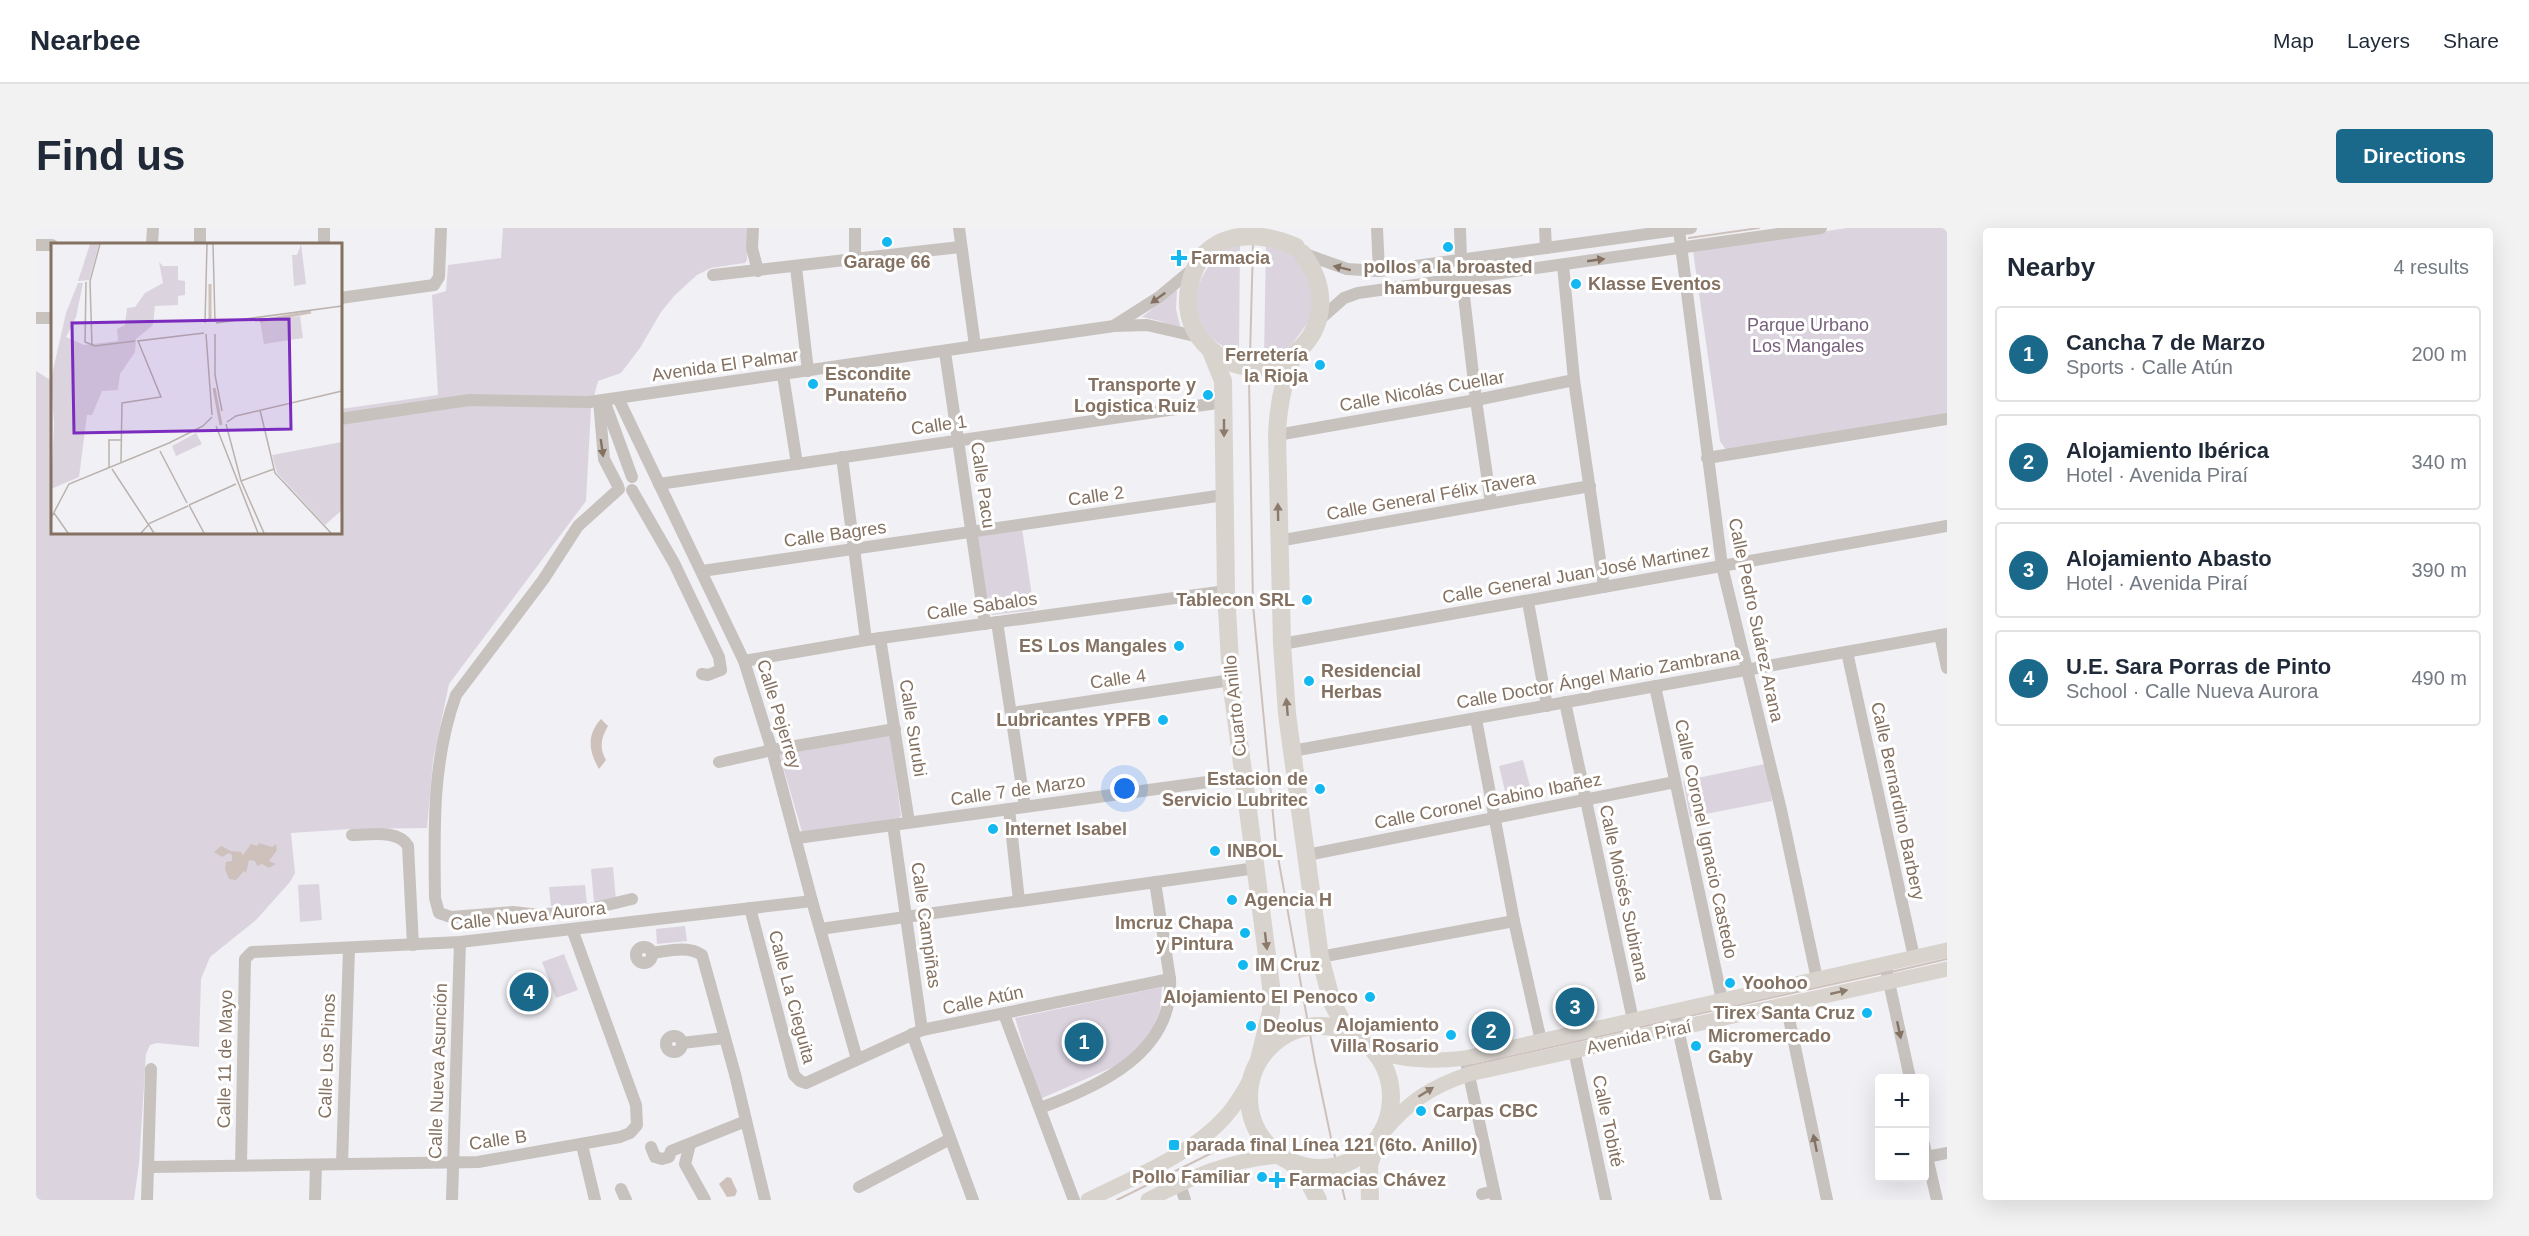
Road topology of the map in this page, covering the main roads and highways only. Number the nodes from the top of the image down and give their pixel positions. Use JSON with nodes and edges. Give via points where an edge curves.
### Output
{"nodes":[{"id":1,"x":1217,"y":228,"type":"edge"},
{"id":2,"x":1290,"y":228,"type":"edge"},
{"id":3,"x":1299,"y":250,"type":"junction"},
{"id":4,"x":1201,"y":260,"type":"junction"},
{"id":5,"x":1211,"y":351,"type":"junction"},
{"id":6,"x":1294,"y":354,"type":"junction"},
{"id":7,"x":1947,"y":950,"type":"edge"},
{"id":8,"x":1947,"y":969,"type":"edge"},
{"id":9,"x":1887,"y":972,"type":"junction"},
{"id":10,"x":1347,"y":1031,"type":"junction"},
{"id":11,"x":1375,"y":1051,"type":"junction"},
{"id":12,"x":1259,"y":1060,"type":"junction"},
{"id":13,"x":1467,"y":1066,"type":"junction"},
{"id":14,"x":1251,"y":1078,"type":"junction"},
{"id":15,"x":1379,"y":1137,"type":"junction"},
{"id":16,"x":1286,"y":1159,"type":"junction"},
{"id":17,"x":1088,"y":1200,"type":"edge"},
{"id":18,"x":1148,"y":1200,"type":"edge"},
{"id":19,"x":1318,"y":1200,"type":"edge"},
{"id":20,"x":1370,"y":1200,"type":"edge"}],
"edges":[{"from":1,"to":4,"type":"highway"},
{"from":2,"to":3,"type":"highway"},
{"from":3,"to":4,"type":"highway","via":[[1265,235],[1237,236],[1214,246]]},
{"from":3,"to":6,"type":"highway","via":[[1313,267],[1320,284],[1321,303],[1313,333]]},
{"from":4,"to":5,"type":"highway","via":[[1191,279],[1188,301],[1191,324]]},
{"from":5,"to":6,"type":"highway","via":[[1234,364],[1265,366]]},
{"from":5,"to":12,"type":"highway","name":"Cuarto Anillo","one_way":true,"via":[[1223,381],[1231,680],[1272,986],[1271,1011]]},
{"from":10,"to":6,"type":"highway","one_way":true,"via":[[1332,1002],[1320,957],[1292,752],[1282,644],[1277,409]]},
{"from":7,"to":9,"type":"main road","name":"Avenida Piraí","via":[[1914,957]]},
{"from":8,"to":9,"type":"main road","name":"Avenida Piraí"},
{"from":13,"to":9,"type":"main road","name":"Avenida Piraí","one_way":true,"via":[[1574,1050],[1786,1004]]},
{"from":9,"to":13,"type":"main road","name":"Avenida Piraí","via":[[1816,978],[1541,1041]]},
{"from":10,"to":11,"type":"highway"},
{"from":10,"to":12,"type":"highway","via":[[1327,1026],[1291,1032],[1268,1048]]},
{"from":11,"to":13,"type":"main road","name":"Avenida Piraí","via":[[1413,1061]]},
{"from":11,"to":15,"type":"highway","via":[[1387,1073],[1392,1098]]},
{"from":12,"to":14,"type":"highway"},
{"from":15,"to":13,"type":"main road","name":"Avenida Piraí","one_way":true,"via":[[1419,1096]]},
{"from":14,"to":16,"type":"highway","via":[[1253,1121],[1264,1141]]},
{"from":14,"to":17,"type":"main road","via":[[1226,1117],[1208,1134]]},
{"from":15,"to":16,"type":"highway","via":[[1353,1161],[1338,1166],[1306,1167]]},
{"from":15,"to":20,"type":"highway","via":[[1369,1166]]},
{"from":16,"to":18,"type":"main road","via":[[1237,1161]]},
{"from":16,"to":19,"type":"highway","via":[[1308,1180]]}]}
